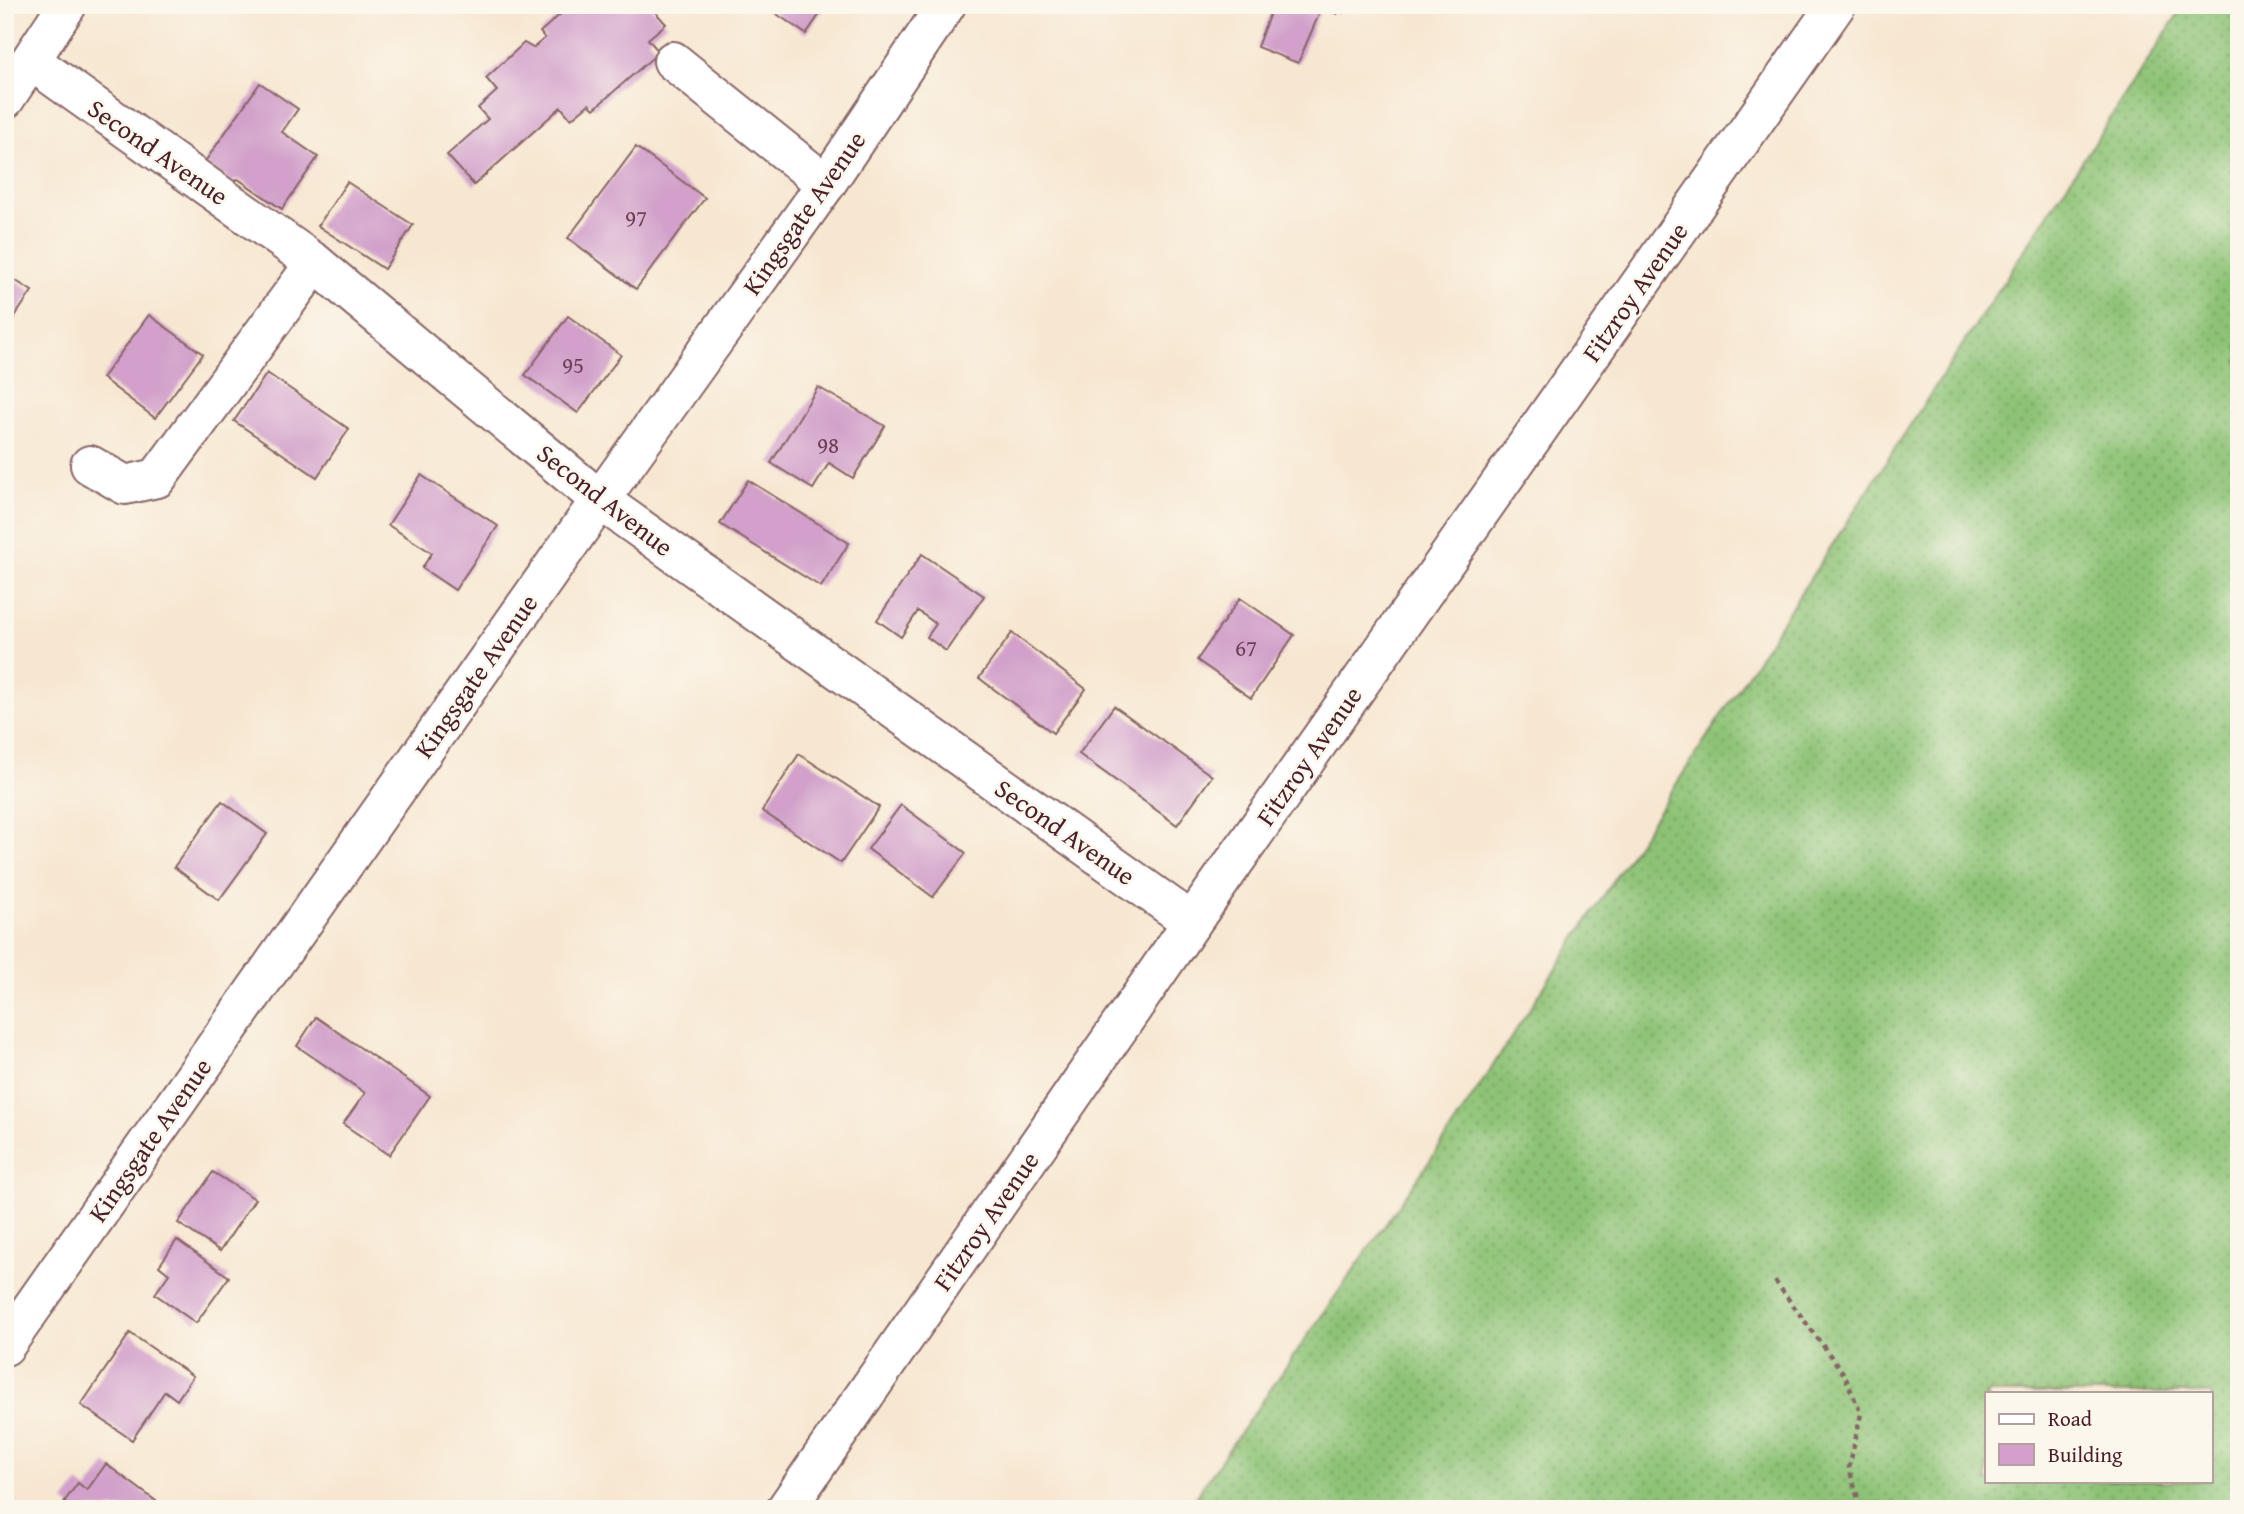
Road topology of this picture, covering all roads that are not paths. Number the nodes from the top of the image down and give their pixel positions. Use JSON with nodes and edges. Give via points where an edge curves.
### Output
{"nodes":[{"id":1,"x":67,"y":5,"type":"edge"},
{"id":2,"x":946,"y":5,"type":"edge"},
{"id":3,"x":1836,"y":5,"type":"edge"},
{"id":4,"x":31,"y":61,"type":"junction"},
{"id":5,"x":673,"y":61,"type":"dead end"},
{"id":6,"x":5,"y":99,"type":"edge"},
{"id":7,"x":826,"y":184,"type":"junction"},
{"id":8,"x":315,"y":263,"type":"junction"},
{"id":9,"x":90,"y":465,"type":"dead end"},
{"id":10,"x":600,"y":500,"type":"junction"},
{"id":11,"x":1192,"y":922,"type":"junction"},
{"id":12,"x":5,"y":1346,"type":"edge"},
{"id":13,"x":786,"y":1509,"type":"edge"}],
"edges":[{"from":1,"to":4,"type":"street"},
{"from":2,"to":7,"type":"street","name":"Kingsgate Avenue"},
{"from":3,"to":11,"type":"street","name":"Fitzroy Avenue"},
{"from":4,"to":6,"type":"street"},
{"from":4,"to":8,"type":"street","name":"Second Avenue"},
{"from":5,"to":7,"type":"street"},
{"from":7,"to":10,"type":"street","name":"Kingsgate Avenue"},
{"from":8,"to":9,"type":"street","via":[[156,478],[125,485]]},
{"from":8,"to":10,"type":"street","name":"Second Avenue"},
{"from":10,"to":11,"type":"street","name":"Second Avenue"},
{"from":10,"to":12,"type":"street","name":"Kingsgate Avenue"},
{"from":11,"to":13,"type":"street","name":"Fitzroy Avenue"}]}
